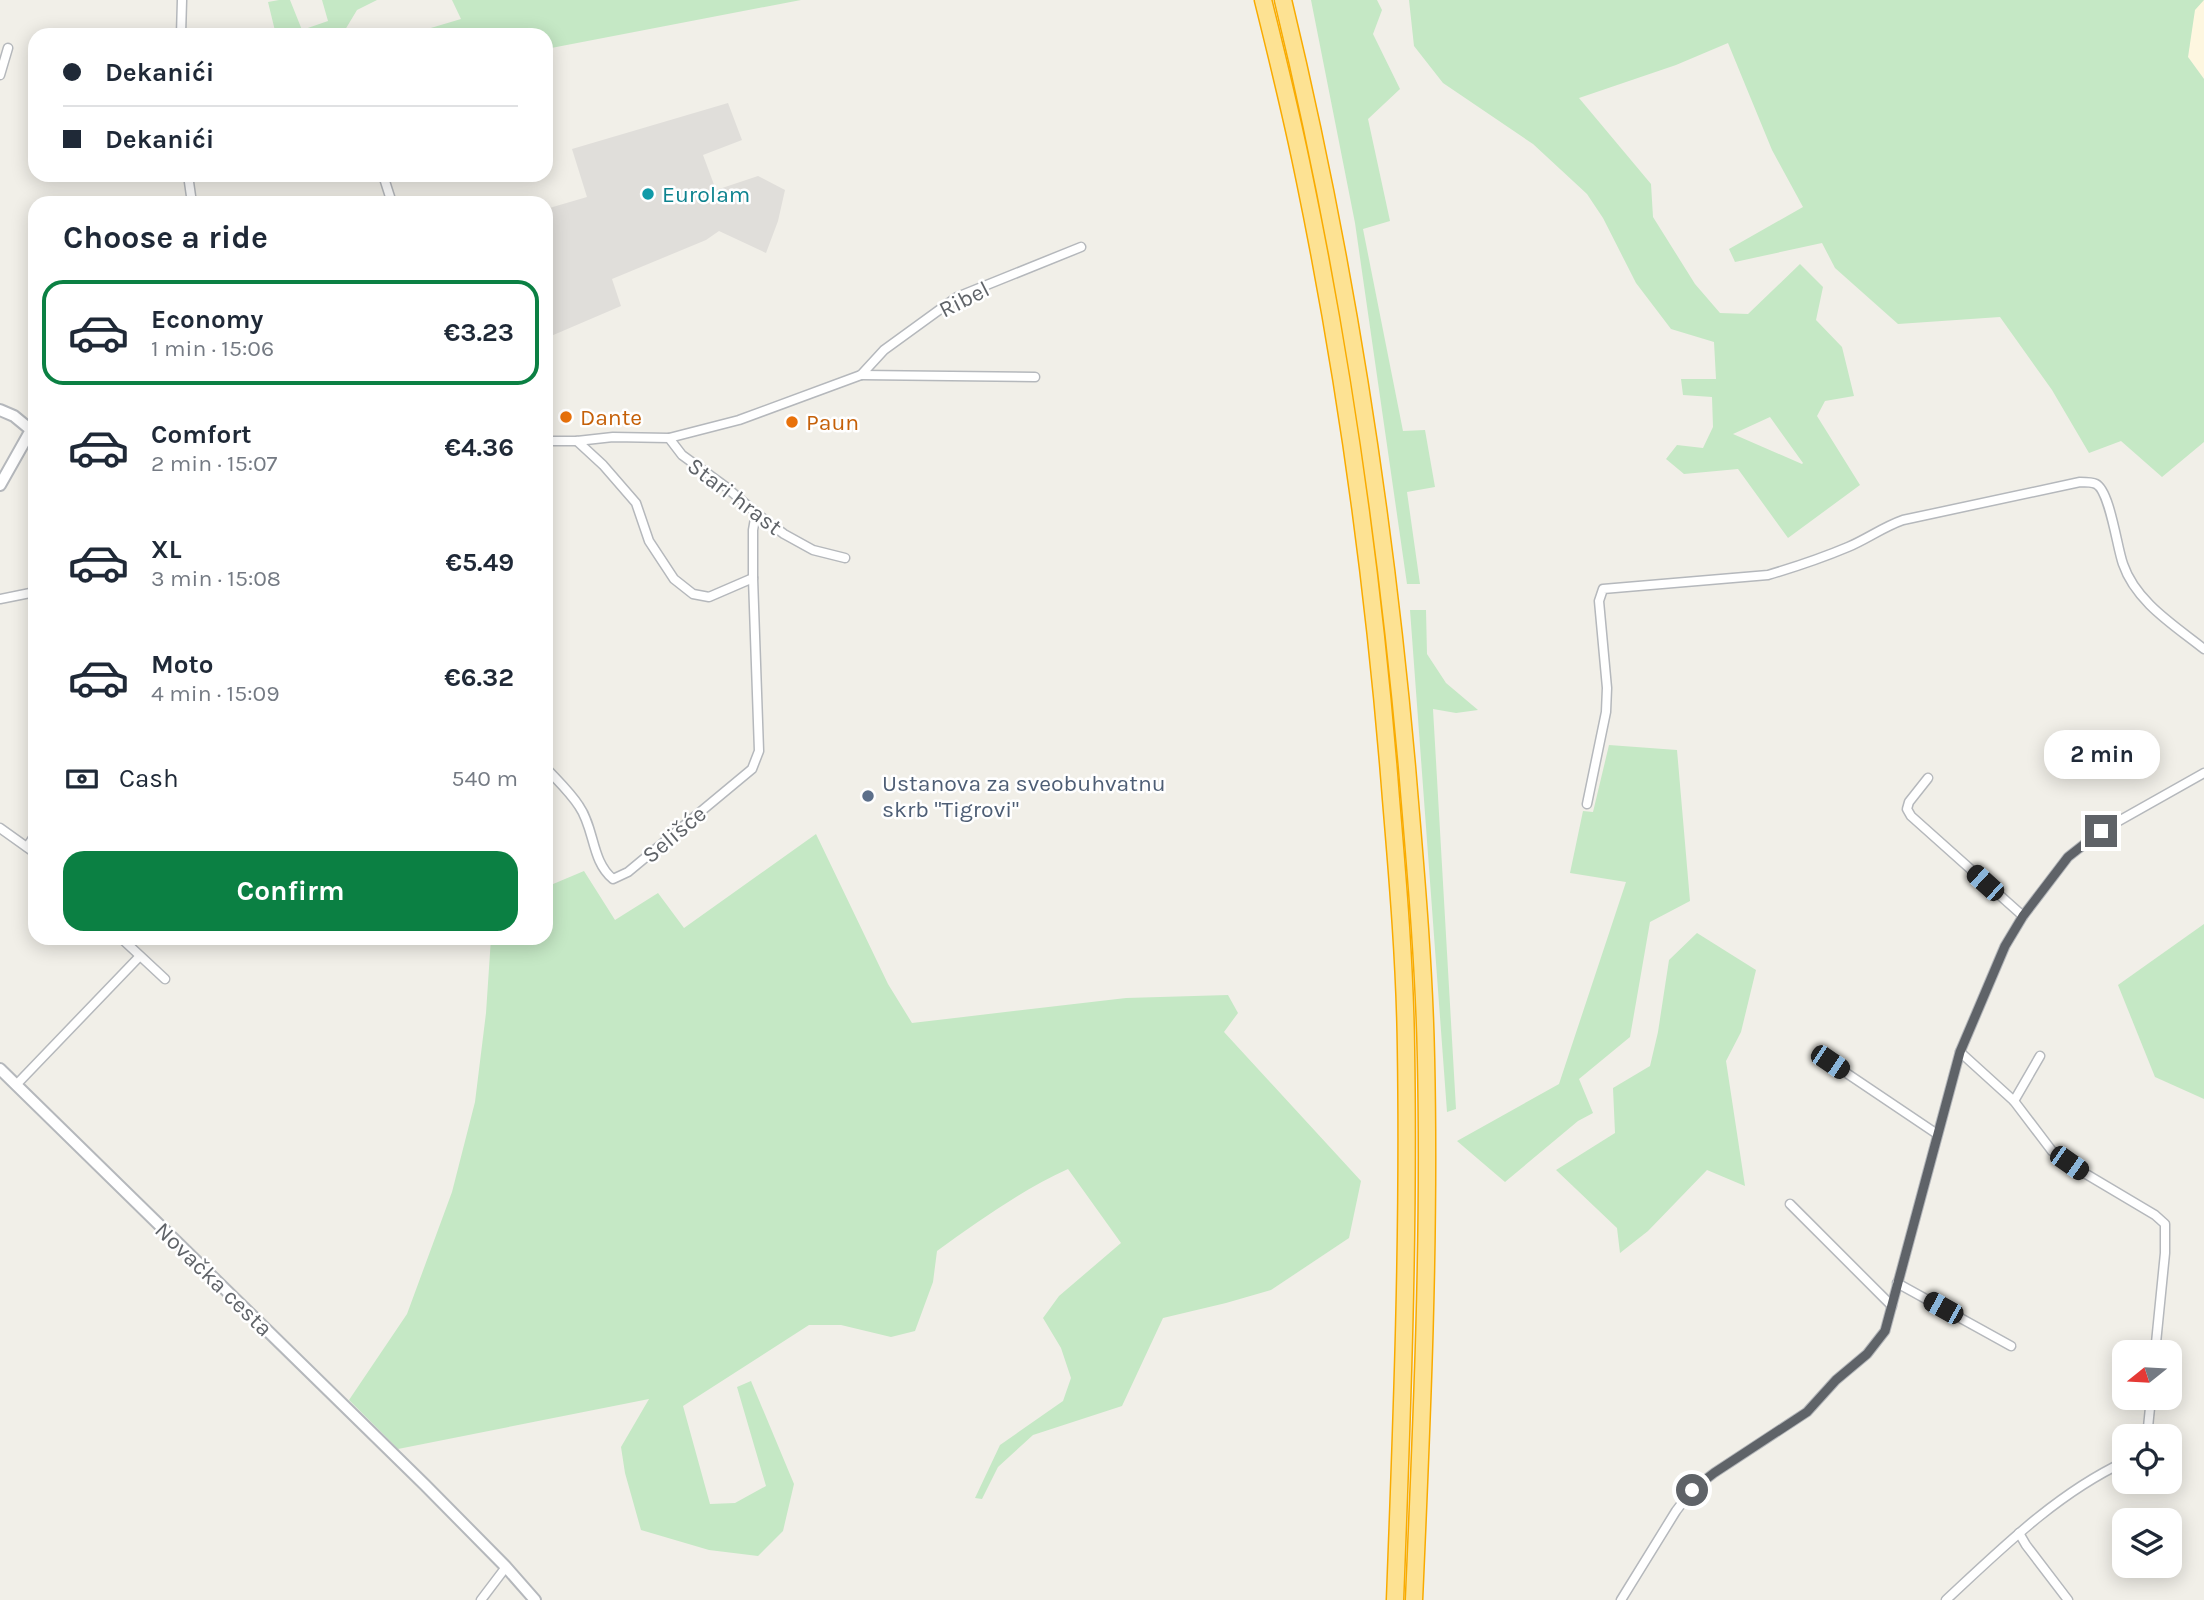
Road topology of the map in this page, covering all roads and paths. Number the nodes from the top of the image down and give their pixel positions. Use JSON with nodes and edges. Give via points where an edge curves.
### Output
{"nodes":[{"id":1,"x":182,"y":0,"type":"edge"},
{"id":2,"x":1263,"y":0,"type":"edge"},
{"id":3,"x":1283,"y":0,"type":"edge"},
{"id":4,"x":181,"y":28,"type":"edge"},
{"id":5,"x":8,"y":48,"type":"dead end"},
{"id":6,"x":0,"y":75,"type":"edge"},
{"id":7,"x":1082,"y":247,"type":"dead end"},
{"id":8,"x":861,"y":375,"type":"junction"},
{"id":9,"x":1035,"y":377,"type":"dead end"},
{"id":10,"x":0,"y":410,"type":"edge"},
{"id":11,"x":28,"y":426,"type":"edge"},
{"id":12,"x":28,"y":437,"type":"edge"},
{"id":13,"x":669,"y":438,"type":"junction"},
{"id":14,"x":553,"y":441,"type":"edge"},
{"id":15,"x":578,"y":441,"type":"junction"},
{"id":16,"x":0,"y":485,"type":"edge"},
{"id":17,"x":756,"y":513,"type":"junction"},
{"id":18,"x":845,"y":558,"type":"dead end"},
{"id":19,"x":753,"y":578,"type":"junction"},
{"id":20,"x":28,"y":593,"type":"edge"},
{"id":21,"x":0,"y":598,"type":"edge"},
{"id":22,"x":2204,"y":649,"type":"edge"},
{"id":23,"x":2204,"y":773,"type":"edge"},
{"id":24,"x":553,"y":776,"type":"edge"},
{"id":25,"x":1928,"y":778,"type":"dead end"},
{"id":26,"x":1587,"y":804,"type":"dead end"},
{"id":27,"x":0,"y":828,"type":"edge"},
{"id":28,"x":27,"y":847,"type":"edge"},
{"id":29,"x":2023,"y":916,"type":"junction"},
{"id":30,"x":128,"y":945,"type":"edge"},
{"id":31,"x":139,"y":957,"type":"junction"},
{"id":32,"x":164,"y":979,"type":"dead end"},
{"id":33,"x":1960,"y":1052,"type":"junction"},
{"id":34,"x":2040,"y":1056,"type":"dead end"},
{"id":35,"x":1830,"y":1062,"type":"dead end"},
{"id":36,"x":0,"y":1069,"type":"edge"},
{"id":37,"x":16,"y":1085,"type":"junction"},
{"id":38,"x":2014,"y":1101,"type":"junction"},
{"id":39,"x":1937,"y":1134,"type":"junction"},
{"id":40,"x":1790,"y":1204,"type":"dead end"},
{"id":41,"x":1898,"y":1283,"type":"junction"},
{"id":42,"x":1892,"y":1306,"type":"junction"},
{"id":43,"x":2156,"y":1340,"type":"edge"},
{"id":44,"x":2011,"y":1346,"type":"dead end"},
{"id":45,"x":2112,"y":1468,"type":"edge"},
{"id":46,"x":2019,"y":1533,"type":"junction"},
{"id":47,"x":506,"y":1567,"type":"junction"},
{"id":48,"x":481,"y":1600,"type":"edge"},
{"id":49,"x":536,"y":1600,"type":"edge"},
{"id":50,"x":1395,"y":1600,"type":"edge"},
{"id":51,"x":1414,"y":1600,"type":"edge"},
{"id":52,"x":1621,"y":1600,"type":"edge"},
{"id":53,"x":1946,"y":1600,"type":"edge"},
{"id":54,"x":2068,"y":1600,"type":"edge"}],
"edges":[{"from":1,"to":4,"type":"street"},
{"from":2,"to":50,"type":"highway","via":[[1305,180],[1342,383],[1386,731],[1406,1048],[1405,1352]]},
{"from":3,"to":51,"type":"highway","via":[[1355,347],[1377,491],[1418,898],[1426,1058],[1425,1323]]},
{"from":5,"to":6,"type":"street"},
{"from":7,"to":8,"type":"street","name":"Ribel","via":[[957,298],[884,349]]},
{"from":8,"to":9,"type":"street","name":"Ribel"},
{"from":8,"to":13,"type":"street","name":"Ribel","via":[[739,420]]},
{"from":10,"to":11,"type":"street"},
{"from":12,"to":16,"type":"street"},
{"from":13,"to":15,"type":"street","name":"Stari hrast"},
{"from":13,"to":17,"type":"street","name":"Stari hrast","via":[[682,455]]},
{"from":14,"to":15,"type":"street","name":"Stari hrast"},
{"from":15,"to":19,"type":"street","via":[[636,503],[649,541],[674,579],[693,594],[709,597]]},
{"from":17,"to":18,"type":"street","name":"Stari hrast","via":[[813,550]]},
{"from":17,"to":19,"type":"street"},
{"from":19,"to":24,"type":"street","name":"Selišće","via":[[759,751],[752,769],[628,872],[613,879],[597,858],[579,806]]},
{"from":20,"to":21,"type":"street"},
{"from":22,"to":26,"type":"street","via":[[2129,582],[2107,501],[2095,483],[2080,482],[1903,520],[1850,546],[1769,575],[1603,589],[1599,601],[1607,688]]},
{"from":23,"to":29,"type":"street","via":[[2101,831],[2068,857]]},
{"from":25,"to":29,"type":"street","via":[[1909,802],[1911,816]]},
{"from":27,"to":28,"type":"street"},
{"from":29,"to":33,"type":"street","via":[[2005,946]]},
{"from":30,"to":31,"type":"street"},
{"from":31,"to":32,"type":"street"},
{"from":31,"to":37,"type":"street"},
{"from":33,"to":38,"type":"street"},
{"from":33,"to":39,"type":"street"},
{"from":34,"to":38,"type":"street"},
{"from":35,"to":39,"type":"street"},
{"from":36,"to":37,"type":"street","name":"Novačka cesta"},
{"from":37,"to":47,"type":"street","name":"Novačka cesta"},
{"from":38,"to":43,"type":"street","via":[[2052,1151],[2165,1224]]},
{"from":39,"to":41,"type":"street"},
{"from":40,"to":42,"type":"street"},
{"from":41,"to":42,"type":"street"},
{"from":41,"to":44,"type":"street"},
{"from":42,"to":52,"type":"street","via":[[1885,1331],[1867,1354],[1807,1412],[1692,1490]]},
{"from":45,"to":46,"type":"street"},
{"from":46,"to":53,"type":"street"},
{"from":46,"to":54,"type":"street"},
{"from":47,"to":48,"type":"street"},
{"from":47,"to":49,"type":"street","name":"Novačka cesta"}]}
